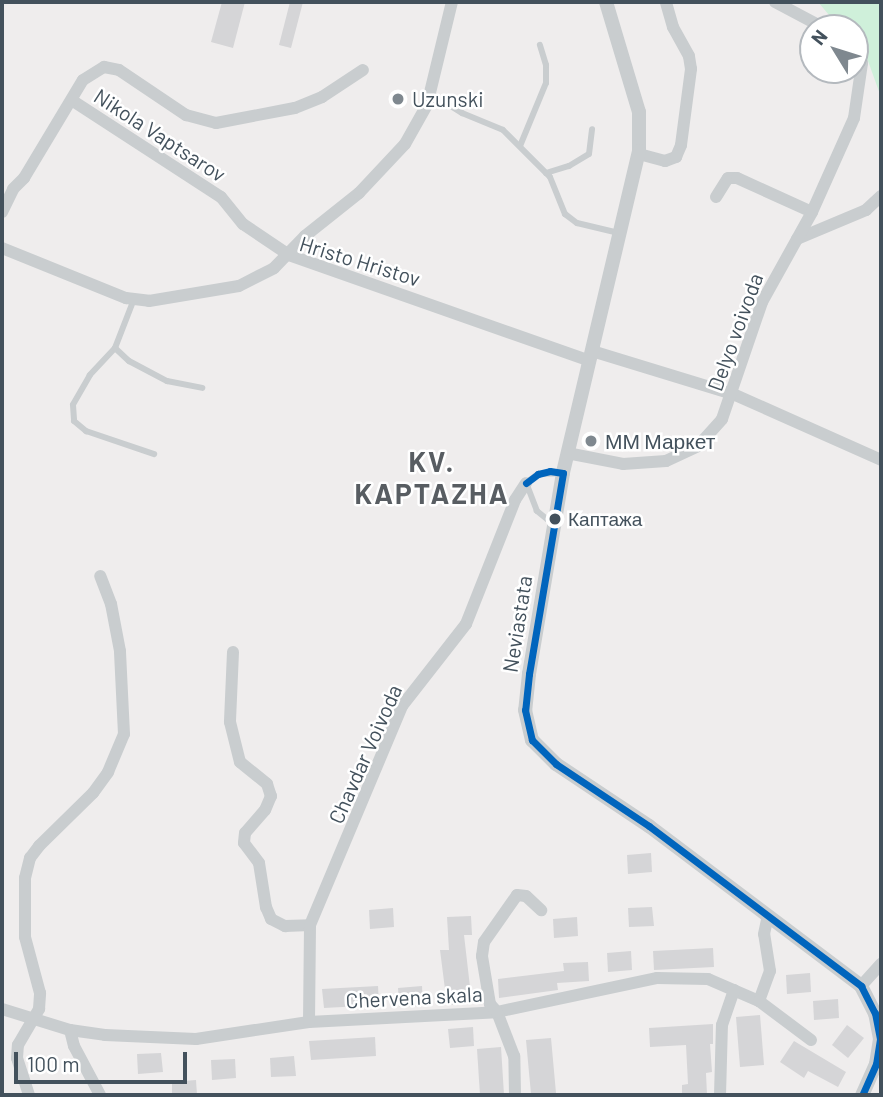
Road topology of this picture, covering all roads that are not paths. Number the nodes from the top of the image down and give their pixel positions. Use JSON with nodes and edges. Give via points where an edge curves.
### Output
{"nodes":[{"id":1,"x":452,"y":2,"type":"edge"},
{"id":2,"x":606,"y":2,"type":"edge"},
{"id":3,"x":666,"y":2,"type":"edge"},
{"id":4,"x":775,"y":2,"type":"edge"},
{"id":5,"x":799,"y":15,"type":"edge"},
{"id":6,"x":540,"y":45,"type":"dead end"},
{"id":7,"x":363,"y":70,"type":"dead end"},
{"id":8,"x":857,"y":84,"type":"edge"},
{"id":9,"x":430,"y":93,"type":"junction"},
{"id":10,"x":73,"y":101,"type":"junction"},
{"id":11,"x":592,"y":129,"type":"dead end"},
{"id":12,"x":520,"y":146,"type":"junction"},
{"id":13,"x":639,"y":154,"type":"junction"},
{"id":14,"x":546,"y":173,"type":"junction"},
{"id":15,"x":881,"y":196,"type":"edge"},
{"id":16,"x":716,"y":197,"type":"dead end"},
{"id":17,"x":2,"y":212,"type":"edge"},
{"id":18,"x":812,"y":212,"type":"junction"},
{"id":19,"x":620,"y":233,"type":"junction"},
{"id":20,"x":797,"y":239,"type":"junction"},
{"id":21,"x":2,"y":248,"type":"edge"},
{"id":22,"x":289,"y":256,"type":"junction"},
{"id":23,"x":134,"y":299,"type":"junction"},
{"id":24,"x":115,"y":348,"type":"junction"},
{"id":25,"x":591,"y":356,"type":"junction"},
{"id":26,"x":202,"y":388,"type":"dead end"},
{"id":27,"x":733,"y":394,"type":"junction"},
{"id":28,"x":567,"y":453,"type":"junction"},
{"id":29,"x":154,"y":454,"type":"dead end"},
{"id":30,"x":881,"y":460,"type":"edge"},
{"id":31,"x":564,"y":473,"type":"junction"},
{"id":32,"x":526,"y":483,"type":"junction"},
{"id":33,"x":555,"y":525,"type":"junction"},
{"id":34,"x":100,"y":576,"type":"dead end"},
{"id":35,"x":233,"y":652,"type":"dead end"},
{"id":36,"x":541,"y":910,"type":"dead end"},
{"id":37,"x":768,"y":915,"type":"junction"},
{"id":38,"x":310,"y":925,"type":"junction"},
{"id":39,"x":881,"y":964,"type":"edge"},
{"id":40,"x":860,"y":986,"type":"junction"},
{"id":41,"x":734,"y":990,"type":"junction"},
{"id":42,"x":759,"y":1001,"type":"junction"},
{"id":43,"x":2,"y":1009,"type":"edge"},
{"id":44,"x":497,"y":1012,"type":"junction"},
{"id":45,"x":36,"y":1019,"type":"junction"},
{"id":46,"x":309,"y":1022,"type":"junction"},
{"id":47,"x":70,"y":1030,"type":"junction"},
{"id":48,"x":811,"y":1040,"type":"dead end"},
{"id":49,"x":29,"y":1095,"type":"edge"},
{"id":50,"x":100,"y":1095,"type":"edge"},
{"id":51,"x":515,"y":1095,"type":"edge"},
{"id":52,"x":720,"y":1095,"type":"edge"},
{"id":53,"x":862,"y":1095,"type":"edge"}],
"edges":[{"from":1,"to":9,"type":"street"},
{"from":2,"to":13,"type":"street","name":"Neviastata","via":[[639,112]]},
{"from":3,"to":13,"type":"street","via":[[691,69],[681,145],[676,157],[665,161]]},
{"from":4,"to":5,"type":"street"},
{"from":6,"to":12,"type":"lane","via":[[546,83]]},
{"from":7,"to":10,"type":"street","via":[[322,97],[239,121],[196,120],[111,66],[83,80]]},
{"from":8,"to":18,"type":"street","name":"Delyo voivoda","via":[[854,118]]},
{"from":9,"to":12,"type":"lane","via":[[503,130]]},
{"from":9,"to":22,"type":"street","via":[[405,144]]},
{"from":10,"to":17,"type":"street"},
{"from":10,"to":22,"type":"street","name":"Nikola Vaptsarov","via":[[221,197],[243,224]]},
{"from":11,"to":14,"type":"lane","via":[[589,154]]},
{"from":12,"to":14,"type":"lane"},
{"from":13,"to":19,"type":"street","name":"Neviastata"},
{"from":14,"to":19,"type":"lane","via":[[565,214],[577,223]]},
{"from":15,"to":20,"type":"street","via":[[866,209]]},
{"from":16,"to":18,"type":"street","via":[[727,178],[737,178]]},
{"from":18,"to":20,"type":"street","name":"Delyo voivoda"},
{"from":19,"to":25,"type":"street","name":"Neviastata"},
{"from":20,"to":27,"type":"street","name":"Delyo voivoda","via":[[762,302]]},
{"from":21,"to":23,"type":"street","name":"Hristo Hristov"},
{"from":22,"to":23,"type":"street","name":"Hristo Hristov","via":[[239,286],[149,302]]},
{"from":22,"to":25,"type":"street","name":"Hristo Hristov"},
{"from":23,"to":24,"type":"lane"},
{"from":24,"to":26,"type":"lane","via":[[166,381]]},
{"from":24,"to":29,"type":"lane","via":[[90,375],[73,405],[74,421],[86,431]]},
{"from":25,"to":27,"type":"street","name":"Hristo Hristov"},
{"from":25,"to":28,"type":"street","name":"Neviastata"},
{"from":27,"to":28,"type":"street","name":"Delyo voivoda","via":[[711,434],[666,461],[623,464]]},
{"from":27,"to":30,"type":"street","name":"Hristo Hristov"},
{"from":28,"to":31,"type":"street","name":"Neviastata"},
{"from":31,"to":32,"type":"lane","via":[[538,474]]},
{"from":31,"to":33,"type":"street","name":"Neviastata"},
{"from":32,"to":33,"type":"lane","via":[[537,510]]},
{"from":32,"to":38,"type":"street","name":"Chavdar Voivoda","via":[[466,624],[402,706]]},
{"from":33,"to":37,"type":"street","name":"Neviastata","via":[[526,698],[532,740],[555,764]]},
{"from":34,"to":45,"type":"street","via":[[120,651],[124,734],[108,772],[93,793],[30,858],[23,911],[24,937],[40,993]]},
{"from":35,"to":38,"type":"street","via":[[230,722],[240,762],[267,784],[271,796],[245,833],[244,844],[259,863],[271,919],[285,926]]},
{"from":36,"to":44,"type":"street","via":[[526,896],[517,895],[484,942],[481,963],[490,1004]]},
{"from":37,"to":40,"type":"street","name":"Neviastata"},
{"from":37,"to":42,"type":"street","via":[[764,934],[770,971]]},
{"from":38,"to":46,"type":"street","name":"Chavdar Voivoda"},
{"from":39,"to":40,"type":"street"},
{"from":40,"to":53,"type":"street","name":"Neviastata","via":[[875,1013],[880,1040],[876,1064]]},
{"from":41,"to":42,"type":"street","name":"Chervena skala"},
{"from":41,"to":44,"type":"street","name":"Chervena skala","via":[[708,979],[657,978]]},
{"from":41,"to":52,"type":"street","via":[[722,1025]]},
{"from":42,"to":48,"type":"street","name":"Chervena skala"},
{"from":43,"to":45,"type":"street","name":"Chervena skala"},
{"from":44,"to":46,"type":"street","name":"Chervena skala"},
{"from":44,"to":51,"type":"street","via":[[514,1056]]},
{"from":45,"to":47,"type":"street","name":"Chervena skala"},
{"from":45,"to":49,"type":"street","via":[[19,1045],[17,1058]]},
{"from":46,"to":47,"type":"street","name":"Chervena skala","via":[[196,1039]]},
{"from":47,"to":50,"type":"street"}]}
